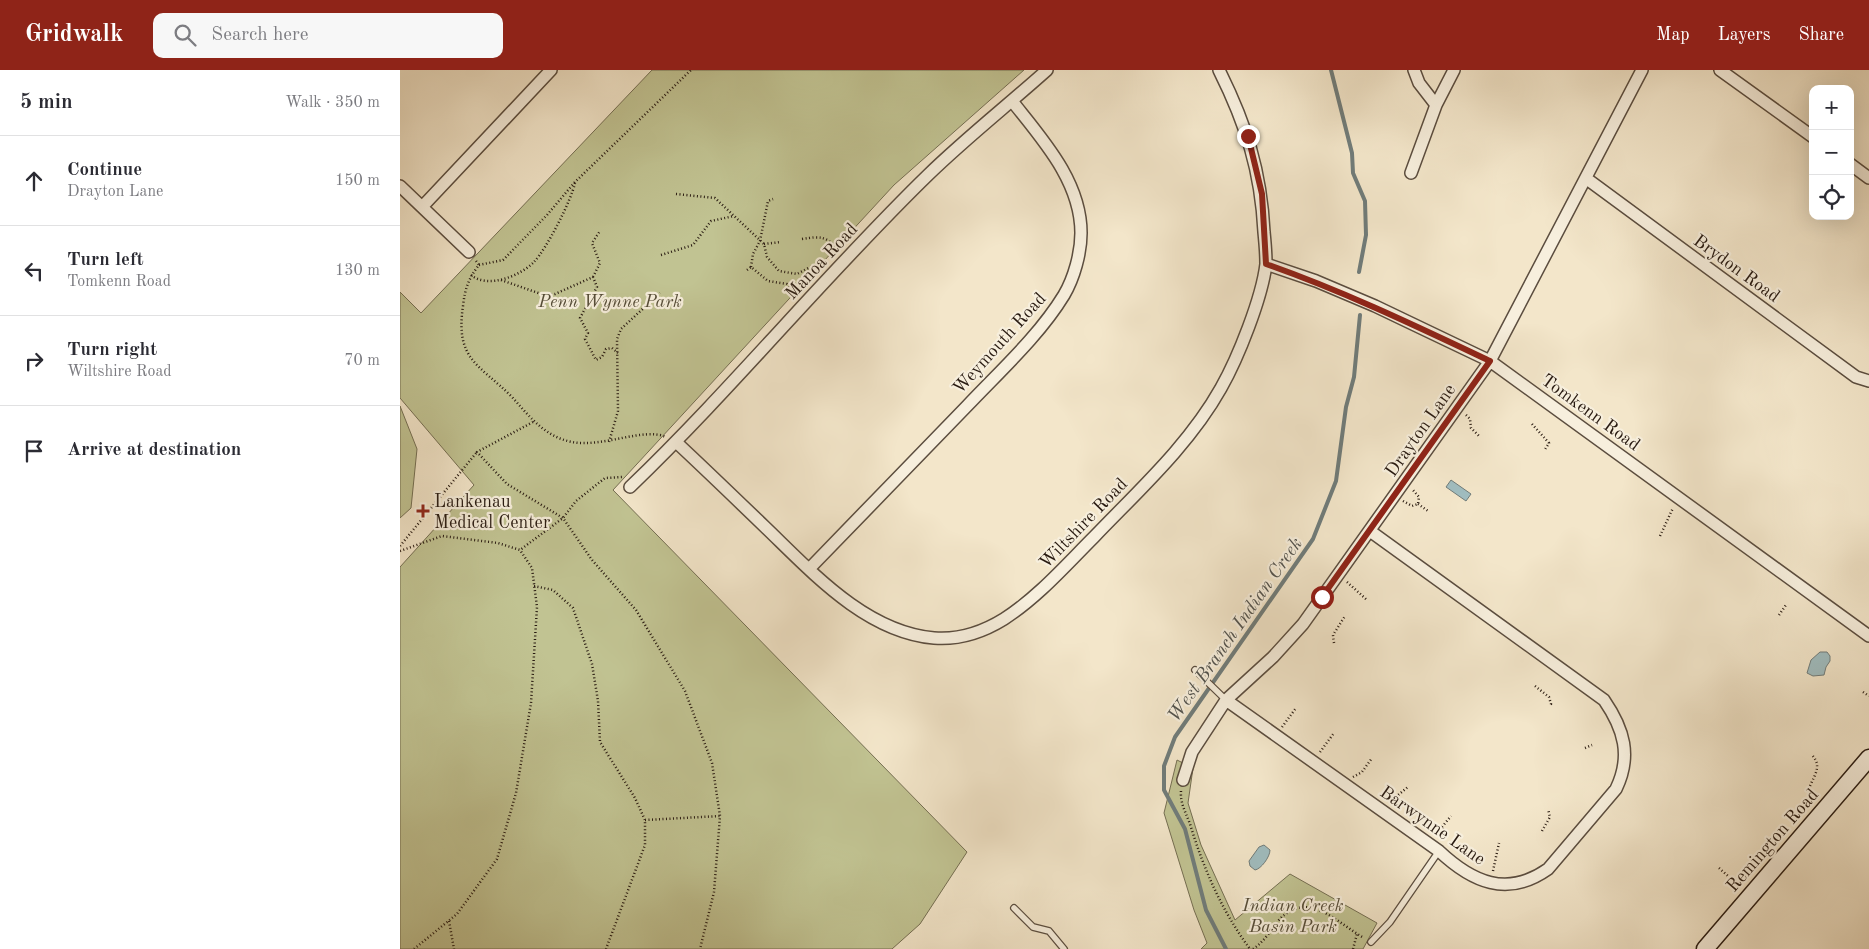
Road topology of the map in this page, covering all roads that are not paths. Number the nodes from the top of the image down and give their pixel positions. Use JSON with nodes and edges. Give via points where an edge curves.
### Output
{"nodes":[{"id":1,"x":551,"y":70,"type":"edge"},
{"id":2,"x":1047,"y":70,"type":"edge"},
{"id":3,"x":1219,"y":70,"type":"edge"},
{"id":4,"x":1414,"y":70,"type":"edge"},
{"id":5,"x":1454,"y":70,"type":"edge"},
{"id":6,"x":1642,"y":70,"type":"edge"},
{"id":7,"x":1720,"y":70,"type":"edge"},
{"id":8,"x":1012,"y":101,"type":"junction"},
{"id":9,"x":1436,"y":105,"type":"junction"},
{"id":10,"x":1809,"y":134,"type":"edge"},
{"id":11,"x":1854,"y":167,"type":"edge"},
{"id":12,"x":1411,"y":174,"type":"dead end"},
{"id":13,"x":1869,"y":178,"type":"edge"},
{"id":14,"x":1587,"y":179,"type":"junction"},
{"id":15,"x":400,"y":186,"type":"edge"},
{"id":16,"x":422,"y":207,"type":"junction"},
{"id":17,"x":469,"y":252,"type":"road end"},
{"id":18,"x":1266,"y":264,"type":"junction"},
{"id":19,"x":1490,"y":361,"type":"junction"},
{"id":20,"x":1869,"y":381,"type":"edge"},
{"id":21,"x":676,"y":442,"type":"junction"},
{"id":22,"x":630,"y":486,"type":"dead end"},
{"id":23,"x":1370,"y":531,"type":"junction"},
{"id":24,"x":809,"y":569,"type":"junction"},
{"id":25,"x":1869,"y":636,"type":"edge"},
{"id":26,"x":1195,"y":670,"type":"dead end"},
{"id":27,"x":1226,"y":700,"type":"junction"},
{"id":28,"x":1869,"y":758,"type":"edge"},
{"id":29,"x":1183,"y":780,"type":"road end"},
{"id":30,"x":1439,"y":851,"type":"junction"},
{"id":31,"x":1014,"y":908,"type":"dead end"},
{"id":32,"x":1371,"y":942,"type":"road end"},
{"id":33,"x":1064,"y":949,"type":"edge"},
{"id":34,"x":1705,"y":949,"type":"edge"}],
"edges":[{"from":1,"to":16,"type":"street"},
{"from":2,"to":8,"type":"street","name":"Manoa Road"},
{"from":3,"to":18,"type":"street","name":"Wiltshire Road","via":[[1248,136],[1262,194]]},
{"from":4,"to":9,"type":"street","via":[[1419,83]]},
{"from":5,"to":9,"type":"street"},
{"from":6,"to":14,"type":"street","name":"Drayton Lane"},
{"from":7,"to":10,"type":"street"},
{"from":8,"to":21,"type":"street","name":"Manoa Road","via":[[929,174]]},
{"from":8,"to":24,"type":"street","name":"Weymouth Road","via":[[1053,153],[1069,182],[1077,207],[1081,232],[1069,284],[1050,314],[1002,369]]},
{"from":9,"to":12,"type":"street"},
{"from":11,"to":13,"type":"street"},
{"from":14,"to":19,"type":"street","name":"Drayton Lane"},
{"from":14,"to":20,"type":"street","name":"Brydon Road","via":[[1856,377]]},
{"from":15,"to":16,"type":"street"},
{"from":16,"to":17,"type":"street"},
{"from":18,"to":19,"type":"street","name":"Tomkenn Road","via":[[1375,306]]},
{"from":18,"to":24,"type":"street","name":"Wiltshire Road","via":[[1238,353],[1222,387],[1204,414],[1153,476],[1038,594],[1005,618],[969,636],[934,638],[910,634],[888,626],[851,604]]},
{"from":19,"to":23,"type":"street","name":"Drayton Lane"},
{"from":19,"to":25,"type":"street","name":"Tomkenn Road"},
{"from":21,"to":22,"type":"street","name":"Manoa Road"},
{"from":21,"to":24,"type":"street","name":"Wiltshire Road"},
{"from":23,"to":27,"type":"street","name":"Drayton Lane","via":[[1303,624]]},
{"from":23,"to":30,"type":"street","name":"Barwynne Lane","via":[[1593,691],[1612,712],[1626,749],[1626,761],[1616,789],[1538,876],[1517,883],[1490,883],[1465,873]]},
{"from":26,"to":27,"type":"lane"},
{"from":27,"to":29,"type":"street","name":"Drayton Lane","via":[[1192,752]]},
{"from":27,"to":30,"type":"street","name":"Barwynne Lane"},
{"from":28,"to":34,"type":"main road","name":"Remington Road"},
{"from":30,"to":32,"type":"lane","via":[[1390,922]]},
{"from":31,"to":33,"type":"lane","via":[[1032,927],[1049,931]]}]}
